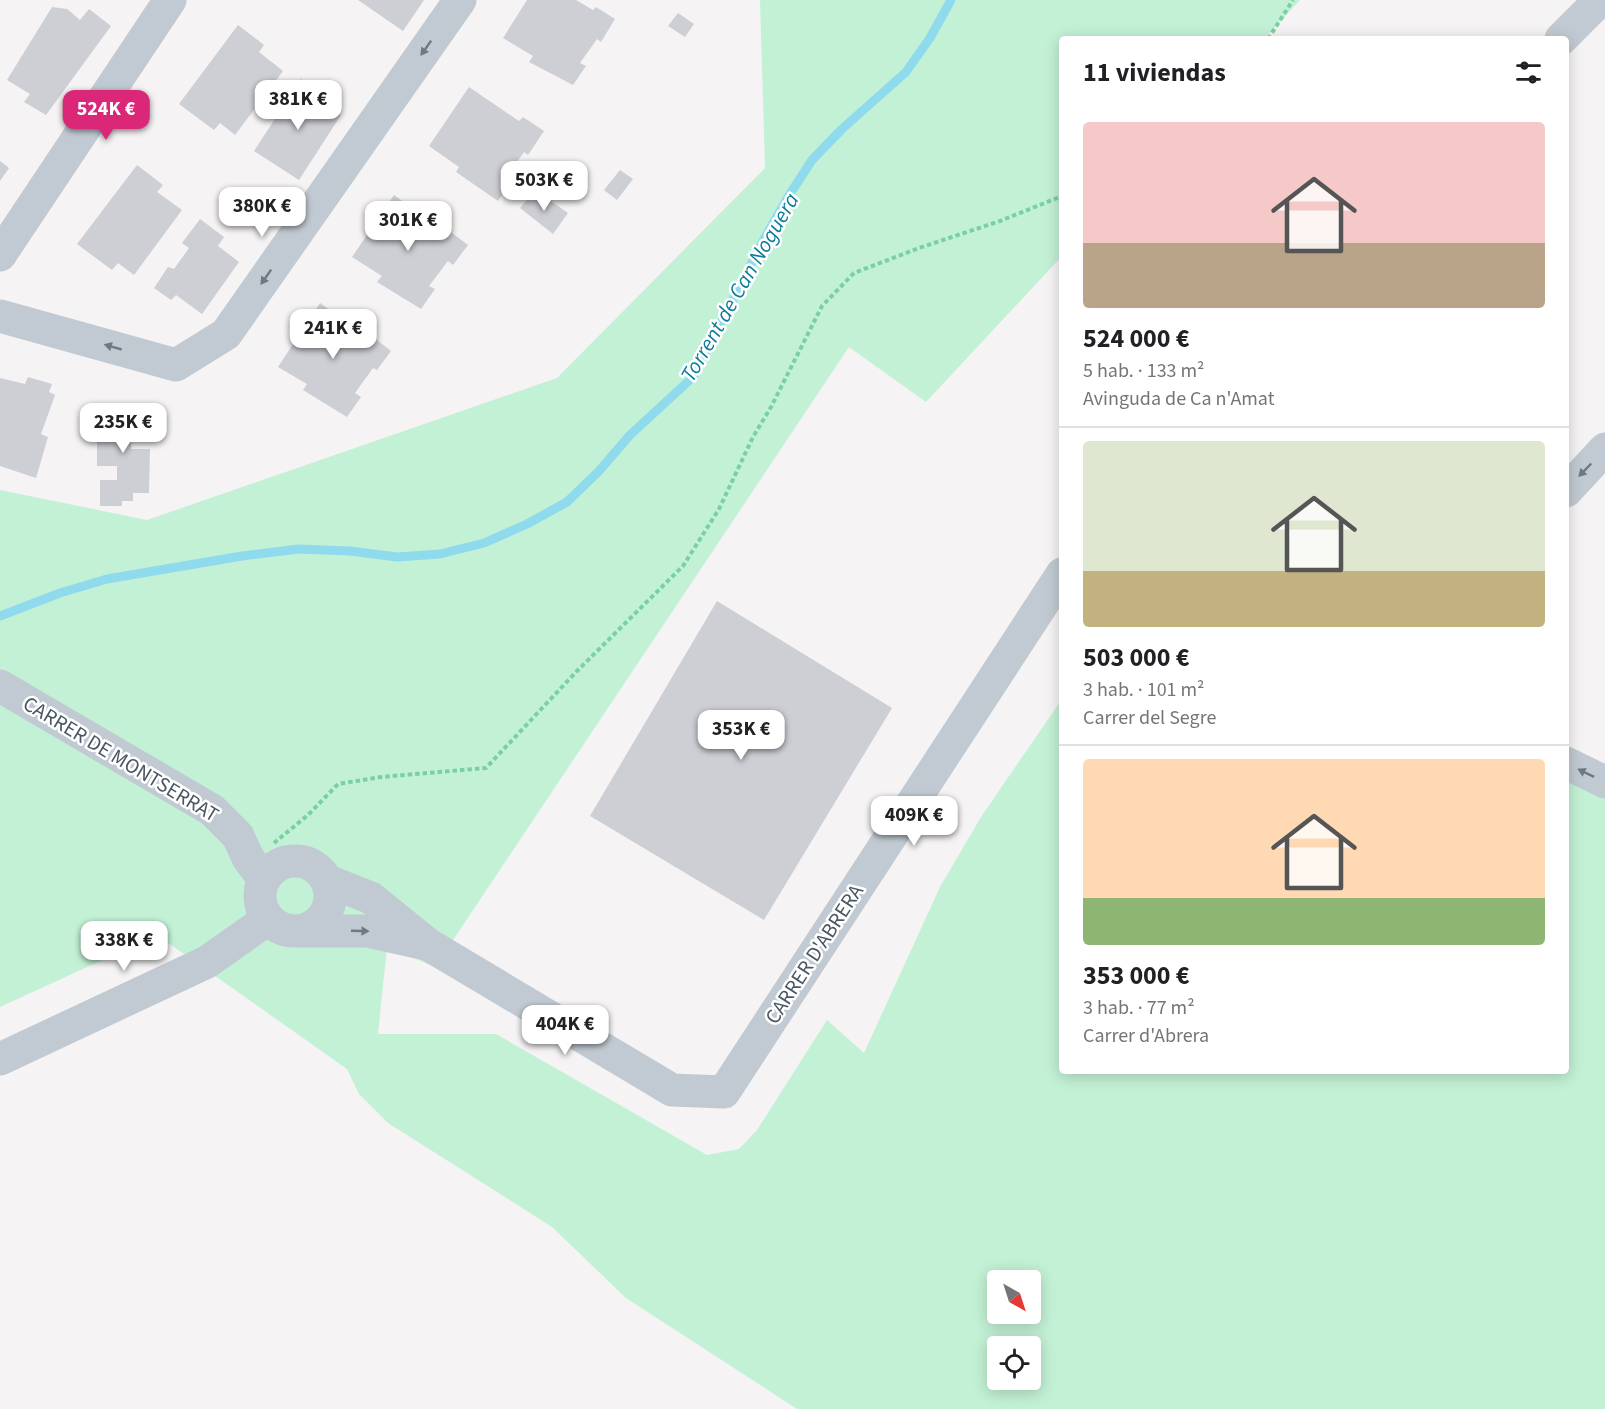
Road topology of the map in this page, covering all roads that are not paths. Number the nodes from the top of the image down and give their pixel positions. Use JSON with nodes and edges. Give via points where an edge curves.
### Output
{"nodes":[{"id":1,"x":170,"y":0,"type":"edge"},
{"id":2,"x":460,"y":0,"type":"edge"},
{"id":3,"x":1600,"y":0,"type":"edge"},
{"id":4,"x":1564,"y":36,"type":"edge"},
{"id":5,"x":0,"y":255,"type":"edge"},
{"id":6,"x":0,"y":316,"type":"edge"},
{"id":7,"x":1605,"y":449,"type":"edge"},
{"id":8,"x":1569,"y":488,"type":"edge"},
{"id":9,"x":1059,"y":579,"type":"edge"},
{"id":10,"x":0,"y":686,"type":"edge"},
{"id":11,"x":1569,"y":765,"type":"edge"},
{"id":12,"x":1605,"y":782,"type":"edge"},
{"id":13,"x":262,"y":856,"type":"junction"},
{"id":14,"x":328,"y":881,"type":"junction"},
{"id":15,"x":268,"y":918,"type":"junction"},
{"id":16,"x":301,"y":931,"type":"junction"},
{"id":17,"x":429,"y":945,"type":"junction"},
{"id":18,"x":0,"y":1059,"type":"edge"}],
"edges":[{"from":1,"to":5,"type":"street"},
{"from":2,"to":6,"type":"street","one_way":true,"via":[[226,334],[176,365]]},
{"from":3,"to":4,"type":"street"},
{"from":7,"to":8,"type":"street","one_way":true},
{"from":9,"to":17,"type":"street","name":"CARRER D'ABRERA","via":[[724,1092],[672,1090]]},
{"from":10,"to":13,"type":"street","name":"CARRER DE MONTSERRAT","via":[[212,810]]},
{"from":12,"to":11,"type":"street","one_way":true},
{"from":13,"to":14,"type":"street","via":[[303,861],[313,865]]},
{"from":13,"to":15,"type":"street","via":[[260,898]]},
{"from":14,"to":16,"type":"street","via":[[330,902],[326,912],[320,921]]},
{"from":14,"to":17,"type":"street","via":[[371,898]]},
{"from":15,"to":16,"type":"street","via":[[283,929]]},
{"from":15,"to":18,"type":"street","via":[[207,962]]},
{"from":16,"to":17,"type":"street","one_way":true,"via":[[367,931]]}]}
